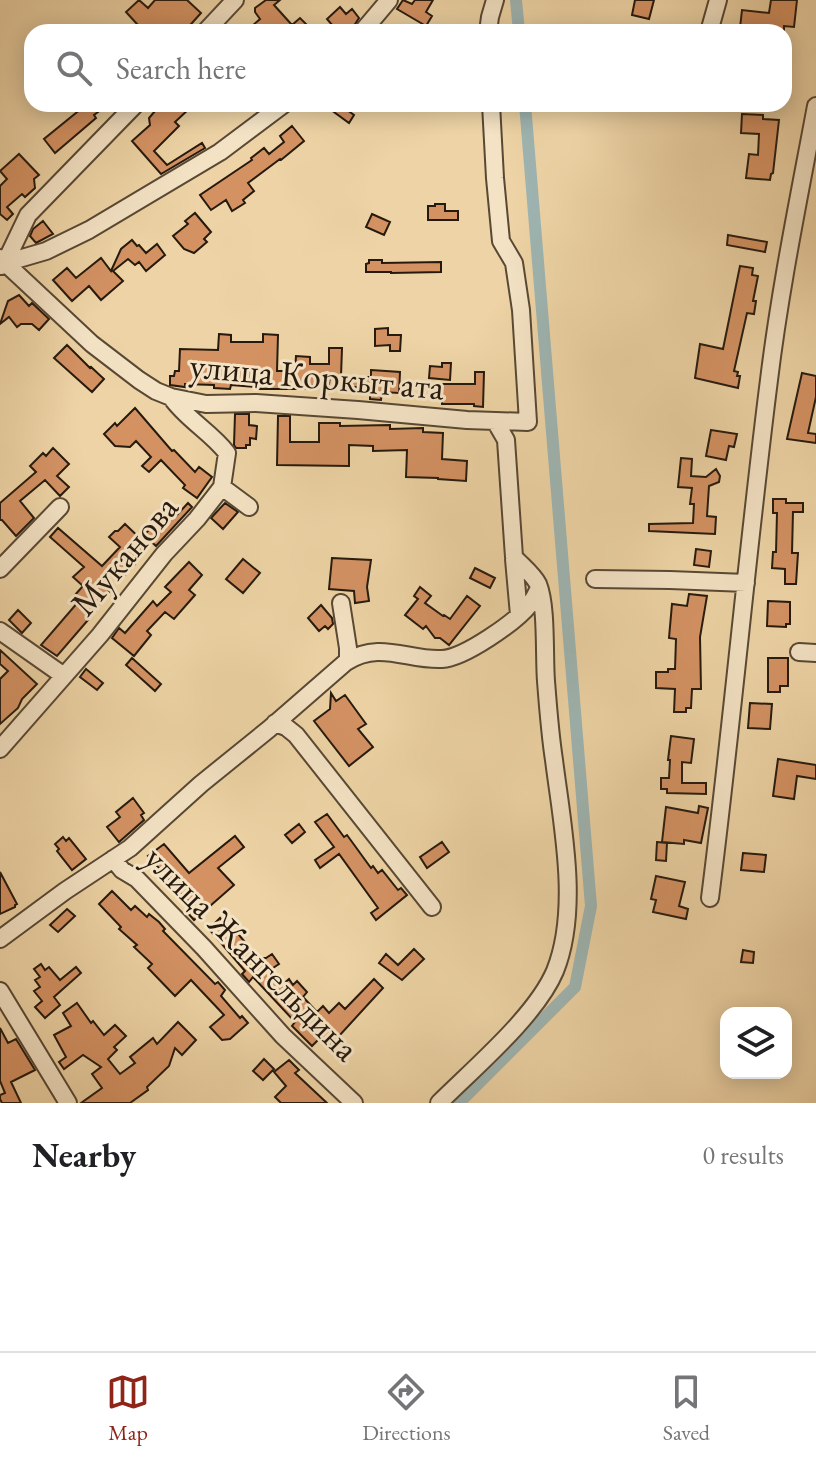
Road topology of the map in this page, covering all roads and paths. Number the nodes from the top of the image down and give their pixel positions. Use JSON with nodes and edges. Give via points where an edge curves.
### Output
{"nodes":[{"id":1,"x":235,"y":0,"type":"edge"},
{"id":2,"x":389,"y":0,"type":"edge"},
{"id":3,"x":495,"y":0,"type":"edge"},
{"id":4,"x":718,"y":0,"type":"edge"},
{"id":5,"x":212,"y":24,"type":"edge"},
{"id":6,"x":369,"y":24,"type":"edge"},
{"id":7,"x":489,"y":24,"type":"edge"},
{"id":8,"x":711,"y":24,"type":"edge"},
{"id":9,"x":816,"y":106,"type":"edge"},
{"id":10,"x":128,"y":112,"type":"edge"},
{"id":11,"x":273,"y":112,"type":"edge"},
{"id":12,"x":491,"y":112,"type":"edge"},
{"id":13,"x":2,"y":263,"type":"edge"},
{"id":14,"x":171,"y":397,"type":"junction"},
{"id":15,"x":495,"y":421,"type":"junction"},
{"id":16,"x":222,"y":487,"type":"junction"},
{"id":17,"x":60,"y":507,"type":"dead end"},
{"id":18,"x":249,"y":507,"type":"dead end"},
{"id":19,"x":514,"y":557,"type":"junction"},
{"id":20,"x":0,"y":569,"type":"edge"},
{"id":21,"x":595,"y":579,"type":"dead end"},
{"id":22,"x":746,"y":583,"type":"junction"},
{"id":23,"x":539,"y":588,"type":"junction"},
{"id":24,"x":341,"y":603,"type":"dead end"},
{"id":25,"x":519,"y":615,"type":"junction"},
{"id":26,"x":0,"y":631,"type":"edge"},
{"id":27,"x":348,"y":661,"type":"junction"},
{"id":28,"x":64,"y":676,"type":"junction"},
{"id":29,"x":275,"y":723,"type":"junction"},
{"id":30,"x":0,"y":749,"type":"edge"},
{"id":31,"x":113,"y":859,"type":"junction"},
{"id":32,"x":710,"y":898,"type":"dead end"},
{"id":33,"x":432,"y":907,"type":"dead end"},
{"id":34,"x":0,"y":939,"type":"edge"},
{"id":35,"x":0,"y":991,"type":"edge"},
{"id":36,"x":349,"y":1098,"type":"edge"},
{"id":37,"x":68,"y":1103,"type":"edge"},
{"id":38,"x":439,"y":1103,"type":"edge"}],
"edges":[{"from":1,"to":5,"type":"street"},
{"from":2,"to":6,"type":"street"},
{"from":3,"to":7,"type":"street"},
{"from":4,"to":8,"type":"street"},
{"from":9,"to":22,"type":"street","via":[[769,378]]},
{"from":10,"to":13,"type":"street","via":[[28,215]]},
{"from":11,"to":13,"type":"street","via":[[220,152],[89,230],[46,251]]},
{"from":12,"to":15,"type":"street","name":"улица Коркыт ата","via":[[501,241],[514,263],[521,310],[528,422]]},
{"from":13,"to":14,"type":"street","name":"улица Коркыт ата","via":[[92,344]]},
{"from":14,"to":15,"type":"street","name":"улица Коркыт ата","via":[[206,404]]},
{"from":14,"to":16,"type":"street","name":"Муканова","via":[[227,453]]},
{"from":15,"to":19,"type":"street","via":[[506,440]]},
{"from":16,"to":18,"type":"street"},
{"from":16,"to":28,"type":"street","name":"Муканова"},
{"from":17,"to":20,"type":"street"},
{"from":19,"to":23,"type":"street"},
{"from":19,"to":25,"type":"street"},
{"from":21,"to":22,"type":"street"},
{"from":22,"to":32,"type":"street"},
{"from":23,"to":25,"type":"street"},
{"from":23,"to":38,"type":"street","via":[[567,882],[561,952],[541,996]]},
{"from":24,"to":27,"type":"street"},
{"from":25,"to":27,"type":"street","via":[[454,657],[379,652],[359,653]]},
{"from":26,"to":28,"type":"street"},
{"from":27,"to":29,"type":"street"},
{"from":28,"to":30,"type":"street","name":"Муканова"},
{"from":29,"to":31,"type":"street"},
{"from":29,"to":33,"type":"street","via":[[296,735]]},
{"from":31,"to":34,"type":"street"},
{"from":31,"to":36,"type":"street","name":"улица Жангельдина"},
{"from":35,"to":37,"type":"street"}]}
